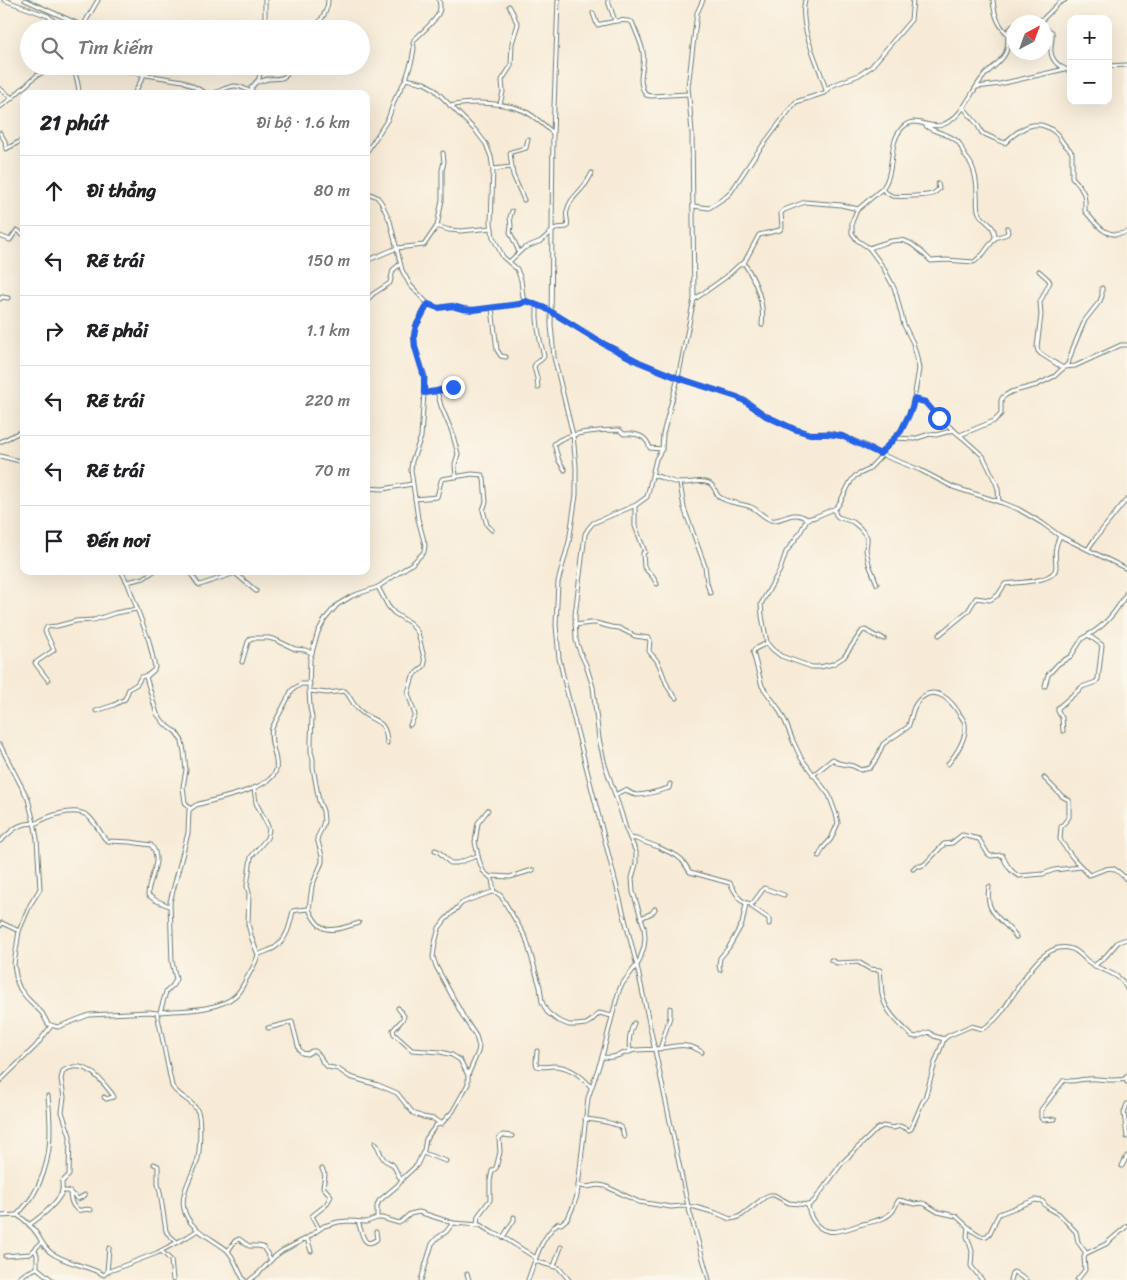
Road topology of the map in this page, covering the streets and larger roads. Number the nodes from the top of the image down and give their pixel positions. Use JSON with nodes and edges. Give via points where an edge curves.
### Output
{"nodes":[{"id":1,"x":4,"y":0,"type":"edge"},
{"id":2,"x":25,"y":0,"type":"edge"},
{"id":3,"x":98,"y":0,"type":"edge"},
{"id":4,"x":265,"y":0,"type":"edge"},
{"id":5,"x":328,"y":0,"type":"edge"},
{"id":6,"x":439,"y":0,"type":"edge"},
{"id":7,"x":558,"y":0,"type":"edge"},
{"id":8,"x":703,"y":0,"type":"edge"},
{"id":9,"x":805,"y":0,"type":"edge"},
{"id":10,"x":913,"y":0,"type":"edge"},
{"id":11,"x":1065,"y":0,"type":"edge"},
{"id":12,"x":608,"y":1,"type":"edge"},
{"id":13,"x":993,"y":1,"type":"edge"},
{"id":14,"x":509,"y":6,"type":"dead end"},
{"id":15,"x":593,"y":13,"type":"dead end"},
{"id":16,"x":1047,"y":15,"type":"edge"},
{"id":17,"x":52,"y":20,"type":"edge"},
{"id":18,"x":71,"y":20,"type":"edge"},
{"id":19,"x":85,"y":20,"type":"edge"},
{"id":20,"x":264,"y":20,"type":"edge"},
{"id":21,"x":321,"y":20,"type":"edge"},
{"id":22,"x":615,"y":21,"type":"junction"},
{"id":23,"x":1052,"y":32,"type":"edge"},
{"id":24,"x":1007,"y":33,"type":"edge"},
{"id":25,"x":1052,"y":46,"type":"edge"},
{"id":26,"x":1007,"y":52,"type":"edge"},
{"id":27,"x":1052,"y":54,"type":"edge"},
{"id":28,"x":1127,"y":65,"type":"edge"},
{"id":29,"x":1112,"y":66,"type":"edge"},
{"id":30,"x":1065,"y":69,"type":"joint"},
{"id":31,"x":38,"y":75,"type":"edge"},
{"id":32,"x":76,"y":75,"type":"edge"},
{"id":33,"x":144,"y":75,"type":"joint"},
{"id":34,"x":259,"y":75,"type":"edge"},
{"id":35,"x":287,"y":75,"type":"edge"},
{"id":36,"x":406,"y":79,"type":"junction"},
{"id":37,"x":256,"y":82,"type":"junction"},
{"id":38,"x":976,"y":87,"type":"junction"},
{"id":39,"x":0,"y":90,"type":"edge"},
{"id":40,"x":21,"y":90,"type":"edge"},
{"id":41,"x":79,"y":90,"type":"edge"},
{"id":42,"x":136,"y":90,"type":"edge"},
{"id":43,"x":197,"y":90,"type":"edge"},
{"id":44,"x":222,"y":90,"type":"edge"},
{"id":45,"x":248,"y":90,"type":"edge"},
{"id":46,"x":252,"y":90,"type":"edge"},
{"id":47,"x":826,"y":90,"type":"junction"},
{"id":48,"x":20,"y":91,"type":"edge"},
{"id":49,"x":688,"y":94,"type":"junction"},
{"id":50,"x":12,"y":98,"type":"junction"},
{"id":51,"x":500,"y":104,"type":"junction"},
{"id":52,"x":450,"y":106,"type":"junction"},
{"id":53,"x":0,"y":107,"type":"edge"},
{"id":54,"x":963,"y":107,"type":"junction"},
{"id":55,"x":926,"y":125,"type":"junction"},
{"id":56,"x":0,"y":133,"type":"edge"},
{"id":57,"x":553,"y":134,"type":"junction"},
{"id":58,"x":528,"y":139,"type":"dead end"},
{"id":59,"x":20,"y":142,"type":"edge"},
{"id":60,"x":370,"y":147,"type":"edge"},
{"id":61,"x":443,"y":154,"type":"dead end"},
{"id":62,"x":512,"y":167,"type":"junction"},
{"id":63,"x":493,"y":169,"type":"junction"},
{"id":64,"x":592,"y":173,"type":"dead end"},
{"id":65,"x":938,"y":184,"type":"dead end"},
{"id":66,"x":882,"y":189,"type":"junction"},
{"id":67,"x":370,"y":194,"type":"edge"},
{"id":68,"x":524,"y":200,"type":"dead end"},
{"id":69,"x":693,"y":206,"type":"junction"},
{"id":70,"x":859,"y":209,"type":"junction"},
{"id":71,"x":512,"y":211,"type":"dead end"},
{"id":72,"x":436,"y":226,"type":"junction"},
{"id":73,"x":492,"y":228,"type":"junction"},
{"id":74,"x":1007,"y":228,"type":"dead end"},
{"id":75,"x":20,"y":232,"type":"edge"},
{"id":76,"x":552,"y":232,"type":"junction"},
{"id":77,"x":1127,"y":232,"type":"edge"},
{"id":78,"x":0,"y":236,"type":"edge"},
{"id":79,"x":994,"y":238,"type":"junction"},
{"id":80,"x":396,"y":248,"type":"junction"},
{"id":81,"x":869,"y":248,"type":"junction"},
{"id":82,"x":519,"y":252,"type":"junction"},
{"id":83,"x":370,"y":259,"type":"edge"},
{"id":84,"x":509,"y":262,"type":"junction"},
{"id":85,"x":744,"y":262,"type":"junction"},
{"id":86,"x":399,"y":265,"type":"junction"},
{"id":87,"x":1039,"y":271,"type":"dead end"},
{"id":88,"x":1102,"y":288,"type":"dead end"},
{"id":89,"x":370,"y":297,"type":"edge"},
{"id":90,"x":8,"y":298,"type":"dead end"},
{"id":91,"x":0,"y":299,"type":"edge"},
{"id":92,"x":694,"y":299,"type":"junction"},
{"id":93,"x":526,"y":301,"type":"junction"},
{"id":94,"x":428,"y":304,"type":"junction"},
{"id":95,"x":536,"y":305,"type":"junction"},
{"id":96,"x":492,"y":308,"type":"junction"},
{"id":97,"x":550,"y":311,"type":"junction"},
{"id":98,"x":762,"y":326,"type":"dead end"},
{"id":99,"x":1127,"y":345,"type":"edge"},
{"id":100,"x":506,"y":357,"type":"dead end"},
{"id":101,"x":1064,"y":368,"type":"junction"},
{"id":102,"x":678,"y":378,"type":"junction"},
{"id":103,"x":453,"y":387,"type":"dead end"},
{"id":104,"x":538,"y":388,"type":"dead end"},
{"id":105,"x":437,"y":391,"type":"junction"},
{"id":106,"x":424,"y":393,"type":"junction"},
{"id":107,"x":914,"y":399,"type":"junction"},
{"id":108,"x":954,"y":430,"type":"junction"},
{"id":109,"x":20,"y":432,"type":"edge"},
{"id":110,"x":573,"y":435,"type":"junction"},
{"id":111,"x":960,"y":435,"type":"junction"},
{"id":112,"x":895,"y":438,"type":"junction"},
{"id":113,"x":0,"y":442,"type":"edge"},
{"id":114,"x":662,"y":449,"type":"junction"},
{"id":115,"x":881,"y":455,"type":"junction"},
{"id":116,"x":0,"y":456,"type":"edge"},
{"id":117,"x":20,"y":460,"type":"edge"},
{"id":118,"x":565,"y":470,"type":"dead end"},
{"id":119,"x":653,"y":475,"type":"junction"},
{"id":120,"x":456,"y":477,"type":"junction"},
{"id":121,"x":680,"y":483,"type":"junction"},
{"id":122,"x":412,"y":484,"type":"junction"},
{"id":123,"x":370,"y":489,"type":"edge"},
{"id":124,"x":415,"y":499,"type":"junction"},
{"id":125,"x":1127,"y":499,"type":"edge"},
{"id":126,"x":1000,"y":502,"type":"junction"},
{"id":127,"x":636,"y":505,"type":"junction"},
{"id":128,"x":834,"y":509,"type":"junction"},
{"id":129,"x":807,"y":519,"type":"junction"},
{"id":130,"x":492,"y":530,"type":"dead end"},
{"id":131,"x":1060,"y":536,"type":"junction"},
{"id":132,"x":1088,"y":550,"type":"junction"},
{"id":133,"x":1127,"y":569,"type":"edge"},
{"id":134,"x":123,"y":575,"type":"edge"},
{"id":135,"x":148,"y":575,"type":"edge"},
{"id":136,"x":192,"y":575,"type":"edge"},
{"id":137,"x":229,"y":575,"type":"edge"},
{"id":138,"x":237,"y":575,"type":"edge"},
{"id":139,"x":127,"y":582,"type":"junction"},
{"id":140,"x":657,"y":584,"type":"dead end"},
{"id":141,"x":877,"y":584,"type":"dead end"},
{"id":142,"x":378,"y":587,"type":"junction"},
{"id":143,"x":256,"y":591,"type":"dead end"},
{"id":144,"x":1127,"y":592,"type":"edge"},
{"id":145,"x":710,"y":593,"type":"dead end"},
{"id":146,"x":137,"y":609,"type":"junction"},
{"id":147,"x":575,"y":625,"type":"junction"},
{"id":148,"x":939,"y":635,"type":"dead end"},
{"id":149,"x":1088,"y":635,"type":"junction"},
{"id":150,"x":884,"y":639,"type":"dead end"},
{"id":151,"x":767,"y":643,"type":"junction"},
{"id":152,"x":312,"y":653,"type":"junction"},
{"id":153,"x":242,"y":662,"type":"dead end"},
{"id":154,"x":147,"y":675,"type":"junction"},
{"id":155,"x":48,"y":680,"type":"dead end"},
{"id":156,"x":310,"y":684,"type":"junction"},
{"id":157,"x":1045,"y":686,"type":"dead end"},
{"id":158,"x":310,"y":691,"type":"junction"},
{"id":159,"x":676,"y":698,"type":"dead end"},
{"id":160,"x":96,"y":711,"type":"dead end"},
{"id":161,"x":410,"y":724,"type":"dead end"},
{"id":162,"x":1063,"y":731,"type":"dead end"},
{"id":163,"x":387,"y":743,"type":"dead end"},
{"id":164,"x":0,"y":745,"type":"edge"},
{"id":165,"x":948,"y":764,"type":"dead end"},
{"id":166,"x":813,"y":775,"type":"junction"},
{"id":167,"x":1044,"y":778,"type":"dead end"},
{"id":168,"x":670,"y":784,"type":"dead end"},
{"id":169,"x":254,"y":788,"type":"junction"},
{"id":170,"x":615,"y":795,"type":"junction"},
{"id":171,"x":190,"y":809,"type":"junction"},
{"id":172,"x":488,"y":810,"type":"dead end"},
{"id":173,"x":35,"y":824,"type":"junction"},
{"id":174,"x":629,"y":838,"type":"junction"},
{"id":175,"x":0,"y":841,"type":"edge"},
{"id":176,"x":435,"y":850,"type":"dead end"},
{"id":177,"x":477,"y":856,"type":"junction"},
{"id":178,"x":819,"y":856,"type":"dead end"},
{"id":179,"x":1081,"y":867,"type":"junction"},
{"id":180,"x":533,"y":870,"type":"dead end"},
{"id":181,"x":913,"y":870,"type":"dead end"},
{"id":182,"x":491,"y":877,"type":"junction"},
{"id":183,"x":1127,"y":880,"type":"edge"},
{"id":184,"x":989,"y":887,"type":"dead end"},
{"id":185,"x":494,"y":892,"type":"junction"},
{"id":186,"x":784,"y":895,"type":"dead end"},
{"id":187,"x":748,"y":904,"type":"junction"},
{"id":188,"x":169,"y":906,"type":"junction"},
{"id":189,"x":309,"y":909,"type":"junction"},
{"id":190,"x":655,"y":909,"type":"dead end"},
{"id":191,"x":641,"y":918,"type":"junction"},
{"id":192,"x":359,"y":923,"type":"dead end"},
{"id":193,"x":769,"y":924,"type":"dead end"},
{"id":194,"x":0,"y":926,"type":"edge"},
{"id":195,"x":19,"y":931,"type":"junction"},
{"id":196,"x":1016,"y":937,"type":"dead end"},
{"id":197,"x":1127,"y":939,"type":"edge"},
{"id":198,"x":258,"y":955,"type":"junction"},
{"id":199,"x":831,"y":960,"type":"dead end"},
{"id":200,"x":637,"y":966,"type":"junction"},
{"id":201,"x":1094,"y":966,"type":"junction"},
{"id":202,"x":720,"y":970,"type":"dead end"},
{"id":203,"x":1127,"y":988,"type":"edge"},
{"id":204,"x":398,"y":1008,"type":"dead end"},
{"id":205,"x":670,"y":1008,"type":"dead end"},
{"id":206,"x":159,"y":1012,"type":"junction"},
{"id":207,"x":612,"y":1016,"type":"junction"},
{"id":208,"x":634,"y":1023,"type":"dead end"},
{"id":209,"x":51,"y":1026,"type":"junction"},
{"id":210,"x":268,"y":1028,"type":"dead end"},
{"id":211,"x":944,"y":1039,"type":"junction"},
{"id":212,"x":660,"y":1048,"type":"junction"},
{"id":213,"x":655,"y":1049,"type":"junction"},
{"id":214,"x":537,"y":1051,"type":"dead end"},
{"id":215,"x":630,"y":1052,"type":"junction"},
{"id":216,"x":702,"y":1052,"type":"dead end"},
{"id":217,"x":602,"y":1057,"type":"junction"},
{"id":218,"x":468,"y":1075,"type":"junction"},
{"id":219,"x":1126,"y":1079,"type":"edge"},
{"id":220,"x":0,"y":1081,"type":"edge"},
{"id":221,"x":591,"y":1086,"type":"junction"},
{"id":222,"x":48,"y":1096,"type":"dead end"},
{"id":223,"x":104,"y":1097,"type":"dead end"},
{"id":224,"x":1127,"y":1104,"type":"edge"},
{"id":225,"x":585,"y":1119,"type":"junction"},
{"id":226,"x":1055,"y":1119,"type":"dead end"},
{"id":227,"x":441,"y":1124,"type":"junction"},
{"id":228,"x":512,"y":1136,"type":"dead end"},
{"id":229,"x":624,"y":1137,"type":"dead end"},
{"id":230,"x":1127,"y":1137,"type":"edge"},
{"id":231,"x":375,"y":1144,"type":"dead end"},
{"id":232,"x":423,"y":1153,"type":"junction"},
{"id":233,"x":1127,"y":1156,"type":"edge"},
{"id":234,"x":446,"y":1161,"type":"dead end"},
{"id":235,"x":154,"y":1164,"type":"dead end"},
{"id":236,"x":1122,"y":1166,"type":"dead end"},
{"id":237,"x":322,"y":1169,"type":"dead end"},
{"id":238,"x":401,"y":1179,"type":"junction"},
{"id":239,"x":578,"y":1185,"type":"junction"},
{"id":240,"x":62,"y":1191,"type":"junction"},
{"id":241,"x":70,"y":1192,"type":"junction"},
{"id":242,"x":85,"y":1195,"type":"dead end"},
{"id":243,"x":808,"y":1205,"type":"junction"},
{"id":244,"x":688,"y":1206,"type":"junction"},
{"id":245,"x":91,"y":1210,"type":"dead end"},
{"id":246,"x":17,"y":1215,"type":"junction"},
{"id":247,"x":0,"y":1216,"type":"edge"},
{"id":248,"x":514,"y":1217,"type":"dead end"},
{"id":249,"x":377,"y":1218,"type":"junction"},
{"id":250,"x":358,"y":1222,"type":"junction"},
{"id":251,"x":453,"y":1223,"type":"junction"},
{"id":252,"x":29,"y":1225,"type":"junction"},
{"id":253,"x":477,"y":1225,"type":"junction"},
{"id":254,"x":1127,"y":1226,"type":"edge"},
{"id":255,"x":968,"y":1227,"type":"junction"},
{"id":256,"x":319,"y":1229,"type":"junction"},
{"id":257,"x":198,"y":1230,"type":"junction"},
{"id":258,"x":376,"y":1232,"type":"dead end"},
{"id":259,"x":502,"y":1236,"type":"junction"},
{"id":260,"x":307,"y":1238,"type":"junction"},
{"id":261,"x":177,"y":1242,"type":"junction"},
{"id":262,"x":41,"y":1243,"type":"junction"},
{"id":263,"x":561,"y":1247,"type":"dead end"},
{"id":264,"x":108,"y":1248,"type":"dead end"},
{"id":265,"x":35,"y":1250,"type":"junction"},
{"id":266,"x":226,"y":1250,"type":"junction"},
{"id":267,"x":312,"y":1250,"type":"dead end"},
{"id":268,"x":162,"y":1251,"type":"junction"},
{"id":269,"x":1086,"y":1253,"type":"junction"},
{"id":270,"x":5,"y":1256,"type":"dead end"},
{"id":271,"x":271,"y":1260,"type":"junction"},
{"id":272,"x":535,"y":1260,"type":"junction"},
{"id":273,"x":554,"y":1266,"type":"junction"},
{"id":274,"x":37,"y":1268,"type":"junction"},
{"id":275,"x":107,"y":1272,"type":"junction"},
{"id":276,"x":466,"y":1274,"type":"dead end"},
{"id":277,"x":17,"y":1280,"type":"edge"},
{"id":278,"x":52,"y":1280,"type":"edge"},
{"id":279,"x":174,"y":1280,"type":"edge"},
{"id":280,"x":244,"y":1280,"type":"edge"},
{"id":281,"x":250,"y":1280,"type":"edge"},
{"id":282,"x":421,"y":1280,"type":"edge"},
{"id":283,"x":469,"y":1280,"type":"edge"},
{"id":284,"x":528,"y":1280,"type":"edge"},
{"id":285,"x":569,"y":1280,"type":"edge"},
{"id":286,"x":709,"y":1280,"type":"edge"},
{"id":287,"x":982,"y":1280,"type":"edge"},
{"id":288,"x":1010,"y":1280,"type":"edge"},
{"id":289,"x":1026,"y":1280,"type":"edge"},
{"id":290,"x":1078,"y":1280,"type":"edge"}],
"edges":[{"from":1,"to":17,"type":"street"},
{"from":2,"to":18,"type":"street"},
{"from":3,"to":19,"type":"street"},
{"from":4,"to":20,"type":"street"},
{"from":5,"to":21,"type":"street"},
{"from":6,"to":36,"type":"street","via":[[437,16],[412,43],[412,60]]},
{"from":7,"to":57,"type":"street"},
{"from":8,"to":49,"type":"street","via":[[696,21]]},
{"from":9,"to":47,"type":"street","via":[[805,24]]},
{"from":10,"to":47,"type":"street","via":[[912,19],[871,67]]},
{"from":11,"to":16,"type":"street"},
{"from":12,"to":22,"type":"street"},
{"from":13,"to":24,"type":"street","via":[[999,26]]},
{"from":14,"to":51,"type":"street","via":[[518,24],[513,38],[511,66],[502,80]]},
{"from":15,"to":22,"type":"street","via":[[596,25]]},
{"from":22,"to":49,"type":"street","via":[[632,22],[643,52],[640,78],[646,95]]},
{"from":23,"to":25,"type":"street"},
{"from":26,"to":38,"type":"street"},
{"from":27,"to":30,"type":"street"},
{"from":28,"to":29,"type":"street"},
{"from":30,"to":38,"type":"street"},
{"from":31,"to":40,"type":"street"},
{"from":32,"to":41,"type":"street"},
{"from":33,"to":42,"type":"street"},
{"from":33,"to":43,"type":"street","via":[[183,81]]},
{"from":34,"to":37,"type":"street"},
{"from":35,"to":37,"type":"street","via":[[281,79]]},
{"from":36,"to":52,"type":"street","via":[[428,84]]},
{"from":36,"to":60,"type":"street","via":[[385,125]]},
{"from":37,"to":46,"type":"street"},
{"from":38,"to":54,"type":"street"},
{"from":39,"to":50,"type":"street"},
{"from":44,"to":45,"type":"street","via":[[236,85]]},
{"from":47,"to":69,"type":"street","via":[[792,106],[729,194],[709,208]]},
{"from":48,"to":50,"type":"street"},
{"from":49,"to":69,"type":"street"},
{"from":50,"to":53,"type":"street"},
{"from":51,"to":52,"type":"street"},
{"from":51,"to":57,"type":"street","via":[[527,112]]},
{"from":52,"to":63,"type":"street","via":[[486,144]]},
{"from":54,"to":55,"type":"street","via":[[946,123]]},
{"from":54,"to":77,"type":"street","via":[[982,133],[1005,143],[1017,132],[1037,124],[1056,134],[1072,153],[1072,176],[1084,194],[1085,211],[1104,232]]},
{"from":55,"to":66,"type":"street","via":[[911,122],[899,132]]},
{"from":55,"to":79,"type":"street","via":[[960,144],[974,171],[978,211],[991,224]]},
{"from":56,"to":59,"type":"street","via":[[6,149]]},
{"from":57,"to":76,"type":"street"},
{"from":58,"to":62,"type":"street","via":[[526,148],[511,152]]},
{"from":61,"to":72,"type":"street","via":[[442,200]]},
{"from":62,"to":63,"type":"street"},
{"from":62,"to":68,"type":"street"},
{"from":63,"to":73,"type":"street"},
{"from":64,"to":76,"type":"street","via":[[570,204],[566,213],[567,227],[556,228]]},
{"from":65,"to":66,"type":"street","via":[[936,192],[922,196],[893,196]]},
{"from":66,"to":70,"type":"street"},
{"from":67,"to":80,"type":"street","via":[[381,200]]},
{"from":69,"to":92,"type":"street"},
{"from":70,"to":81,"type":"street","via":[[853,219],[852,233]]},
{"from":70,"to":85,"type":"street","via":[[805,202],[784,210],[781,229],[759,235]]},
{"from":71,"to":82,"type":"street","via":[[510,232]]},
{"from":72,"to":73,"type":"street","via":[[460,231]]},
{"from":72,"to":80,"type":"street","via":[[424,244]]},
{"from":73,"to":84,"type":"street","via":[[500,254]]},
{"from":74,"to":79,"type":"street","via":[[1007,234]]},
{"from":75,"to":78,"type":"street","via":[[14,232],[11,240]]},
{"from":76,"to":82,"type":"street","via":[[541,242]]},
{"from":76,"to":97,"type":"street"},
{"from":79,"to":81,"type":"street","via":[[974,262],[932,261],[902,240]]},
{"from":80,"to":83,"type":"street"},
{"from":80,"to":86,"type":"street"},
{"from":81,"to":107,"type":"street","via":[[895,290],[904,326],[913,343],[918,376]]},
{"from":82,"to":84,"type":"street"},
{"from":84,"to":93,"type":"street","via":[[519,273]]},
{"from":85,"to":92,"type":"street"},
{"from":85,"to":98,"type":"street","via":[[759,295]]},
{"from":86,"to":89,"type":"street","via":[[393,270],[390,282]]},
{"from":86,"to":94,"type":"street","via":[[410,285]]},
{"from":87,"to":101,"type":"street","via":[[1050,282],[1040,302],[1038,351]]},
{"from":88,"to":101,"type":"street","via":[[1100,301],[1083,325]]},
{"from":90,"to":91,"type":"street"},
{"from":92,"to":102,"type":"street"},
{"from":93,"to":95,"type":"street"},
{"from":93,"to":96,"type":"street"},
{"from":94,"to":96,"type":"street","via":[[438,308]]},
{"from":94,"to":106,"type":"street","via":[[414,336],[424,377]]},
{"from":95,"to":97,"type":"street"},
{"from":95,"to":104,"type":"street","via":[[544,356],[534,367]]},
{"from":96,"to":100,"type":"street","via":[[496,350]]},
{"from":97,"to":102,"type":"street","via":[[615,350]]},
{"from":97,"to":110,"type":"street","via":[[554,357]]},
{"from":99,"to":101,"type":"street"},
{"from":101,"to":111,"type":"street","via":[[1037,385],[1006,395],[1001,401],[1001,414],[994,421]]},
{"from":102,"to":114,"type":"street"},
{"from":102,"to":115,"type":"street","via":[[737,397],[766,416],[806,434],[842,436]]},
{"from":103,"to":105,"type":"street"},
{"from":105,"to":106,"type":"street"},
{"from":105,"to":120,"type":"street","via":[[458,454]]},
{"from":106,"to":122,"type":"street","via":[[421,437],[412,466]]},
{"from":107,"to":108,"type":"street","via":[[925,402]]},
{"from":107,"to":112,"type":"street","via":[[906,422]]},
{"from":108,"to":111,"type":"street"},
{"from":108,"to":112,"type":"street","via":[[914,439]]},
{"from":109,"to":113,"type":"street"},
{"from":110,"to":114,"type":"street","via":[[619,430],[624,434],[638,434],[648,441],[650,448]]},
{"from":110,"to":118,"type":"street","via":[[554,444],[558,461]]},
{"from":110,"to":200,"type":"street","via":[[576,495],[569,542],[558,582],[556,624],[559,658]]},
{"from":111,"to":126,"type":"street","via":[[984,458],[996,483]]},
{"from":112,"to":115,"type":"street"},
{"from":114,"to":119,"type":"street"},
{"from":115,"to":126,"type":"street","via":[[953,487]]},
{"from":115,"to":128,"type":"street","via":[[868,470],[855,476]]},
{"from":116,"to":117,"type":"street"},
{"from":119,"to":121,"type":"street"},
{"from":119,"to":127,"type":"street","via":[[647,497]]},
{"from":120,"to":124,"type":"street","via":[[441,480],[437,497]]},
{"from":120,"to":130,"type":"street","via":[[483,476],[486,500],[483,510],[487,525]]},
{"from":121,"to":129,"type":"street","via":[[710,484],[719,496],[750,507],[772,520],[797,515]]},
{"from":121,"to":145,"type":"street","via":[[684,508],[705,566]]},
{"from":122,"to":123,"type":"street","via":[[381,490]]},
{"from":122,"to":124,"type":"street"},
{"from":124,"to":142,"type":"street","via":[[424,552],[413,564]]},
{"from":125,"to":132,"type":"street"},
{"from":126,"to":131,"type":"street","via":[[1034,518]]},
{"from":127,"to":140,"type":"street","via":[[635,526],[645,552],[644,567]]},
{"from":127,"to":147,"type":"street","via":[[593,523],[586,531]]},
{"from":128,"to":129,"type":"street"},
{"from":128,"to":141,"type":"street","via":[[838,517],[853,522],[867,537],[866,550]]},
{"from":129,"to":151,"type":"street","via":[[786,552],[761,604]]},
{"from":131,"to":132,"type":"street"},
{"from":131,"to":148,"type":"street","via":[[1054,555],[1054,573],[1045,579],[1005,584],[990,600],[976,598],[968,611]]},
{"from":132,"to":133,"type":"street"},
{"from":134,"to":139,"type":"street"},
{"from":135,"to":139,"type":"street"},
{"from":136,"to":137,"type":"street","via":[[200,585]]},
{"from":138,"to":143,"type":"street"},
{"from":139,"to":146,"type":"street"},
{"from":142,"to":152,"type":"street","via":[[337,605],[322,625]]},
{"from":142,"to":161,"type":"street","via":[[388,606],[415,628],[420,639],[425,662],[412,678],[408,695],[416,715]]},
{"from":144,"to":149,"type":"street","via":[[1105,623]]},
{"from":146,"to":154,"type":"street","via":[[155,665]]},
{"from":146,"to":155,"type":"street","via":[[47,628],[45,630],[54,650],[35,663]]},
{"from":147,"to":159,"type":"street","via":[[596,623],[648,638],[649,651],[666,686]]},
{"from":147,"to":170,"type":"street","via":[[577,646],[593,687],[605,765]]},
{"from":149,"to":157,"type":"street","via":[[1071,656],[1048,675]]},
{"from":149,"to":162,"type":"street","via":[[1102,645],[1098,679],[1082,687],[1058,708]]},
{"from":150,"to":151,"type":"street","via":[[864,630],[844,658],[820,667],[781,656]]},
{"from":151,"to":166,"type":"street","via":[[753,652],[762,686],[778,708],[797,752]]},
{"from":152,"to":153,"type":"street","via":[[269,638],[251,638]]},
{"from":152,"to":156,"type":"street"},
{"from":154,"to":160,"type":"street","via":[[129,689],[125,699]]},
{"from":154,"to":171,"type":"street","via":[[157,714],[182,741],[186,770],[183,787],[185,802]]},
{"from":156,"to":158,"type":"street"},
{"from":156,"to":169,"type":"street","via":[[301,684],[292,690],[275,721],[270,734],[276,770],[270,780]]},
{"from":158,"to":163,"type":"street","via":[[345,691],[360,711],[385,728]]},
{"from":158,"to":189,"type":"street","via":[[311,752],[324,821],[317,838],[322,862],[312,886]]},
{"from":164,"to":173,"type":"street","via":[[28,799]]},
{"from":165,"to":166,"type":"street","via":[[961,746],[966,727],[945,696],[928,694],[917,702],[908,727],[883,744],[870,768],[861,770],[834,759]]},
{"from":166,"to":178,"type":"street","via":[[829,795],[838,821],[830,842],[822,848]]},
{"from":167,"to":179,"type":"street","via":[[1069,800],[1069,818],[1061,828],[1060,839]]},
{"from":168,"to":170,"type":"street","via":[[669,788],[648,794],[635,795],[624,790]]},
{"from":169,"to":171,"type":"street"},
{"from":169,"to":198,"type":"street","via":[[256,803],[269,830],[267,838],[251,857],[247,886],[250,893],[248,924]]},
{"from":170,"to":174,"type":"street"},
{"from":171,"to":188,"type":"street","via":[[188,833]]},
{"from":172,"to":177,"type":"street","via":[[478,823]]},
{"from":173,"to":175,"type":"street","via":[[22,824]]},
{"from":173,"to":188,"type":"street","via":[[48,816],[77,812],[89,817],[108,842],[151,844],[156,862],[148,895]]},
{"from":173,"to":195,"type":"street","via":[[40,889]]},
{"from":174,"to":187,"type":"street","via":[[677,856],[690,872],[730,883],[739,898]]},
{"from":174,"to":191,"type":"street","via":[[636,856],[632,883]]},
{"from":176,"to":177,"type":"street","via":[[451,863]]},
{"from":177,"to":182,"type":"street","via":[[483,871]]},
{"from":179,"to":181,"type":"street","via":[[1019,876],[1010,869],[1002,855],[991,856],[979,839],[962,835],[952,843],[944,844],[925,864]]},
{"from":179,"to":183,"type":"street","via":[[1090,875],[1104,868],[1113,868]]},
{"from":180,"to":182,"type":"street","via":[[510,877]]},
{"from":182,"to":185,"type":"street"},
{"from":184,"to":196,"type":"street","via":[[992,911]]},
{"from":185,"to":207,"type":"street","via":[[501,896],[526,938],[542,1002],[551,1016],[577,1025],[586,1024],[599,1013]]},
{"from":185,"to":218,"type":"street","via":[[462,903],[439,928],[434,953],[436,966],[476,1036],[478,1052]]},
{"from":186,"to":187,"type":"street","via":[[764,888],[753,903]]},
{"from":187,"to":193,"type":"street","via":[[768,918]]},
{"from":187,"to":202,"type":"street","via":[[742,924],[720,958]]},
{"from":188,"to":206,"type":"street","via":[[176,979],[166,992]]},
{"from":189,"to":192,"type":"street","via":[[314,921],[327,930]]},
{"from":189,"to":198,"type":"street","via":[[294,910],[285,936],[274,948]]},
{"from":190,"to":191,"type":"street"},
{"from":191,"to":200,"type":"street","via":[[645,938]]},
{"from":194,"to":195,"type":"street","via":[[2,923]]},
{"from":195,"to":209,"type":"street","via":[[14,964],[16,982]]},
{"from":197,"to":201,"type":"street","via":[[1118,942]]},
{"from":198,"to":206,"type":"street","via":[[255,965],[232,998],[206,1008]]},
{"from":199,"to":211,"type":"street","via":[[837,964],[858,962],[880,970],[882,994],[896,1021],[912,1036],[929,1032]]},
{"from":200,"to":207,"type":"street","via":[[620,988]]},
{"from":200,"to":213,"type":"street"},
{"from":201,"to":203,"type":"street","via":[[1118,977]]},
{"from":201,"to":211,"type":"street","via":[[1073,949],[1054,948],[1036,962],[1000,1015],[987,1026],[982,1029],[970,1026]]},
{"from":204,"to":218,"type":"street","via":[[404,1016],[393,1030],[396,1036],[412,1050],[452,1055],[460,1060]]},
{"from":205,"to":212,"type":"street"},
{"from":206,"to":209,"type":"street","via":[[89,1015]]},
{"from":206,"to":257,"type":"street","via":[[172,1086],[198,1110],[200,1119],[197,1161],[183,1201],[187,1217]]},
{"from":207,"to":217,"type":"street"},
{"from":208,"to":215,"type":"street","via":[[628,1041]]},
{"from":209,"to":220,"type":"street","via":[[36,1046]]},
{"from":210,"to":227,"type":"street","via":[[292,1022],[302,1053],[315,1051],[328,1068],[397,1093],[413,1112]]},
{"from":211,"to":243,"type":"street","via":[[911,1129],[883,1126],[877,1129],[842,1163]]},
{"from":212,"to":213,"type":"street"},
{"from":212,"to":216,"type":"street","via":[[684,1045]]},
{"from":213,"to":215,"type":"street"},
{"from":213,"to":244,"type":"street"},
{"from":214,"to":221,"type":"street","via":[[537,1066],[570,1070]]},
{"from":215,"to":217,"type":"street","via":[[612,1058]]},
{"from":217,"to":221,"type":"street"},
{"from":218,"to":227,"type":"street","via":[[463,1094]]},
{"from":219,"to":226,"type":"street","via":[[1064,1080],[1041,1110],[1043,1120]]},
{"from":221,"to":225,"type":"street"},
{"from":222,"to":246,"type":"street","via":[[50,1150],[43,1176]]},
{"from":223,"to":240,"type":"street","via":[[113,1095],[96,1074],[77,1067],[63,1071],[62,1112],[70,1136],[69,1175],[62,1182]]},
{"from":224,"to":230,"type":"street","via":[[1124,1113]]},
{"from":225,"to":229,"type":"street","via":[[618,1126]]},
{"from":225,"to":239,"type":"street"},
{"from":227,"to":232,"type":"street","via":[[436,1125],[426,1139]]},
{"from":228,"to":253,"type":"street","via":[[499,1138],[500,1152],[496,1168],[492,1171],[490,1200],[478,1216]]},
{"from":231,"to":238,"type":"street"},
{"from":232,"to":234,"type":"street"},
{"from":232,"to":238,"type":"street","via":[[417,1165]]},
{"from":233,"to":236,"type":"street"},
{"from":235,"to":261,"type":"street","via":[[158,1168],[166,1231]]},
{"from":237,"to":256,"type":"street","via":[[325,1175],[323,1187],[331,1196],[326,1205],[312,1216]]},
{"from":238,"to":249,"type":"street","via":[[379,1201]]},
{"from":239,"to":244,"type":"street","via":[[605,1186],[640,1202]]},
{"from":239,"to":272,"type":"street","via":[[568,1218],[548,1232]]},
{"from":240,"to":241,"type":"street"},
{"from":240,"to":252,"type":"street"},
{"from":241,"to":242,"type":"street","via":[[80,1199]]},
{"from":241,"to":245,"type":"street","via":[[76,1209]]},
{"from":243,"to":244,"type":"street","via":[[789,1203],[770,1195],[742,1215],[730,1219]]},
{"from":243,"to":255,"type":"street","via":[[816,1225],[829,1232],[885,1217],[892,1213],[899,1200],[922,1203],[938,1212],[956,1216]]},
{"from":244,"to":286,"type":"street"},
{"from":246,"to":247,"type":"street"},
{"from":246,"to":252,"type":"street"},
{"from":248,"to":259,"type":"street"},
{"from":249,"to":250,"type":"street"},
{"from":249,"to":251,"type":"street","via":[[398,1222],[419,1212]]},
{"from":250,"to":256,"type":"street","via":[[338,1222]]},
{"from":250,"to":258,"type":"street","via":[[366,1242],[376,1240]]},
{"from":251,"to":253,"type":"street"},
{"from":251,"to":282,"type":"street","via":[[432,1244]]},
{"from":252,"to":262,"type":"street"},
{"from":253,"to":259,"type":"street"},
{"from":254,"to":269,"type":"street","via":[[1106,1244]]},
{"from":255,"to":269,"type":"street","via":[[979,1236],[986,1236],[999,1214],[1040,1200],[1076,1232]]},
{"from":255,"to":287,"type":"street","via":[[971,1266]]},
{"from":256,"to":260,"type":"street"},
{"from":257,"to":261,"type":"street"},
{"from":257,"to":266,"type":"street"},
{"from":259,"to":272,"type":"street"},
{"from":260,"to":267,"type":"street"},
{"from":260,"to":271,"type":"street"},
{"from":261,"to":268,"type":"street"},
{"from":262,"to":265,"type":"street"},
{"from":262,"to":275,"type":"street","via":[[56,1256],[104,1275]]},
{"from":263,"to":273,"type":"street"},
{"from":264,"to":275,"type":"street"},
{"from":265,"to":270,"type":"street","via":[[30,1254]]},
{"from":265,"to":274,"type":"street"},
{"from":266,"to":271,"type":"street","via":[[239,1239],[249,1246],[263,1247]]},
{"from":266,"to":280,"type":"street"},
{"from":268,"to":275,"type":"street"},
{"from":268,"to":279,"type":"street","via":[[171,1260]]},
{"from":269,"to":290,"type":"street","via":[[1085,1270]]},
{"from":271,"to":281,"type":"street"},
{"from":272,"to":273,"type":"street"},
{"from":272,"to":284,"type":"street"},
{"from":273,"to":285,"type":"street"},
{"from":274,"to":277,"type":"street"},
{"from":274,"to":278,"type":"street"},
{"from":276,"to":283,"type":"street"},
{"from":288,"to":289,"type":"street","via":[[1014,1272]]}]}
